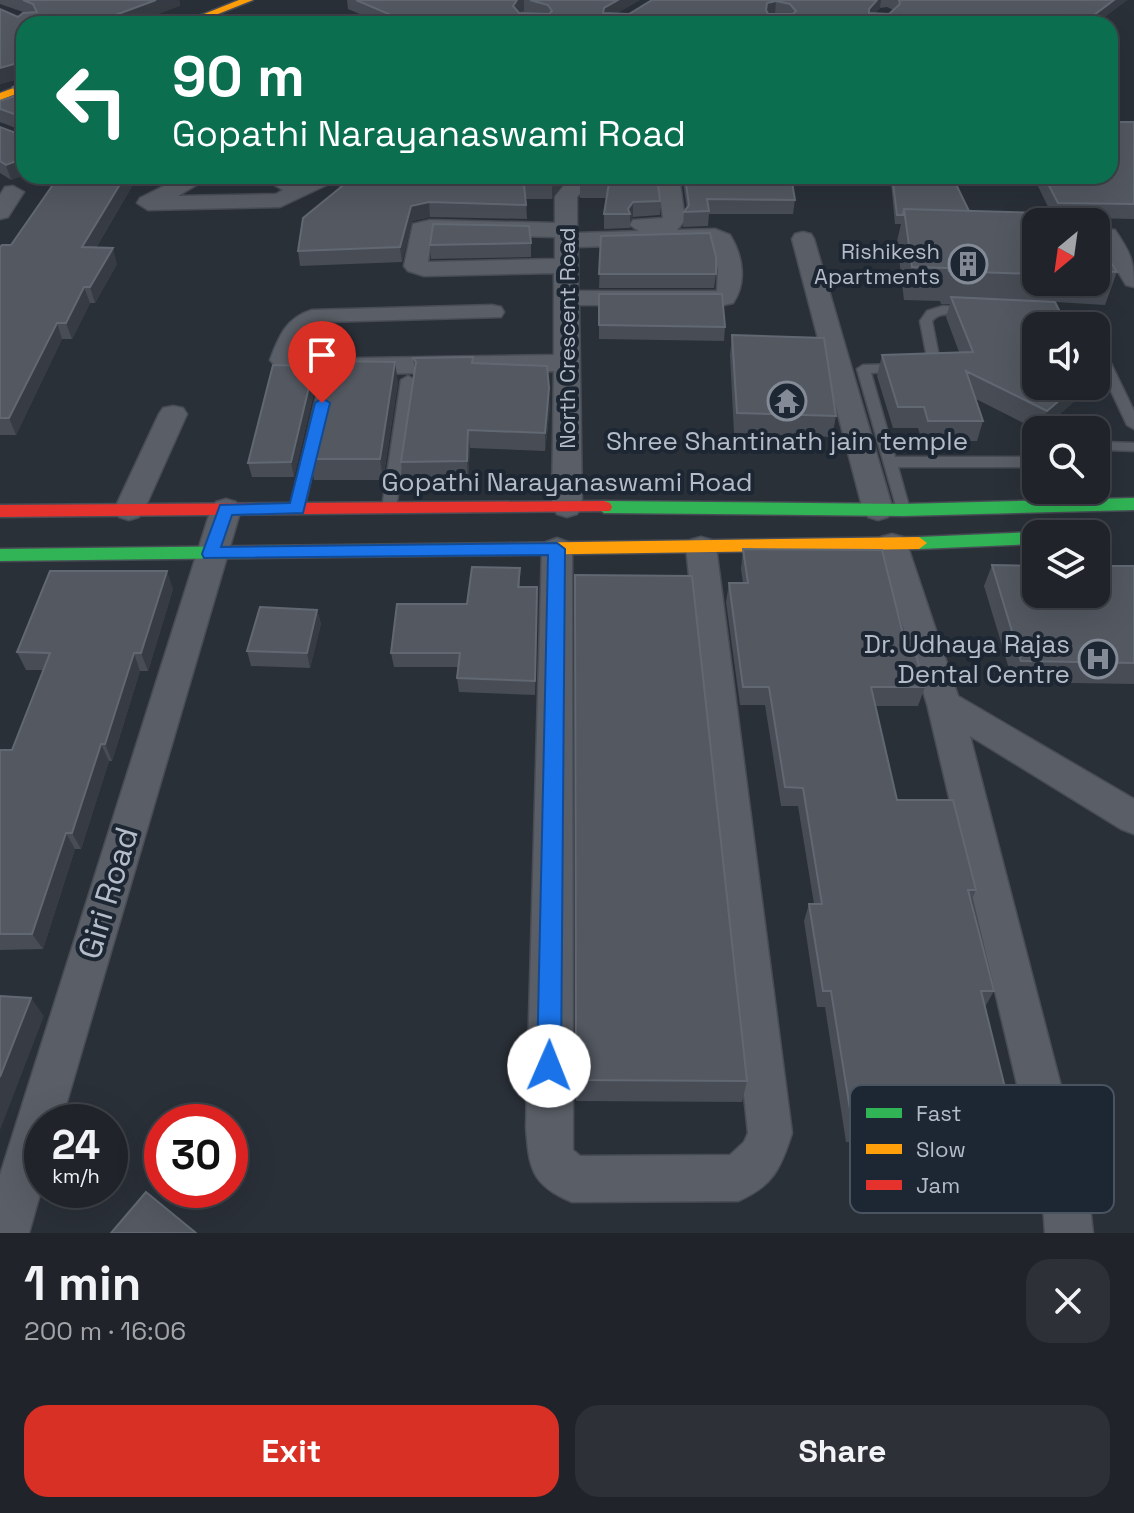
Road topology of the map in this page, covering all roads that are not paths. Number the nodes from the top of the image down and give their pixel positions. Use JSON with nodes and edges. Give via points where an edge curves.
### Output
{"nodes":[{"id":1,"x":248,"y":0,"type":"edge"},
{"id":2,"x":205,"y":16,"type":"edge"},
{"id":3,"x":185,"y":184,"type":"edge"},
{"id":4,"x":306,"y":184,"type":"edge"},
{"id":5,"x":576,"y":184,"type":"edge"},
{"id":6,"x":669,"y":184,"type":"edge"},
{"id":7,"x":13,"y":192,"type":"dead end"},
{"id":8,"x":0,"y":212,"type":"edge"},
{"id":9,"x":566,"y":232,"type":"junction"},
{"id":10,"x":803,"y":239,"type":"dead end"},
{"id":11,"x":1110,"y":240,"type":"edge"},
{"id":12,"x":567,"y":266,"type":"junction"},
{"id":13,"x":1134,"y":280,"type":"edge"},
{"id":14,"x":568,"y":298,"type":"junction"},
{"id":15,"x":492,"y":312,"type":"dead end"},
{"id":16,"x":989,"y":312,"type":"edge"},
{"id":17,"x":567,"y":363,"type":"junction"},
{"id":18,"x":1110,"y":374,"type":"edge"},
{"id":19,"x":328,"y":376,"type":"edge"},
{"id":20,"x":408,"y":380,"type":"dead end"},
{"id":21,"x":173,"y":414,"type":"dead end"},
{"id":22,"x":1134,"y":425,"type":"edge"},
{"id":23,"x":1110,"y":446,"type":"edge"},
{"id":24,"x":1134,"y":447,"type":"edge"},
{"id":25,"x":890,"y":462,"type":"junction"},
{"id":26,"x":1022,"y":462,"type":"edge"},
{"id":27,"x":1134,"y":504,"type":"edge"},
{"id":28,"x":567,"y":507,"type":"junction"},
{"id":29,"x":389,"y":508,"type":"junction"},
{"id":30,"x":226,"y":509,"type":"junction"},
{"id":31,"x":297,"y":509,"type":"junction"},
{"id":32,"x":129,"y":510,"type":"junction"},
{"id":33,"x":0,"y":511,"type":"edge"},
{"id":34,"x":891,"y":521,"type":"junction"},
{"id":35,"x":1022,"y":536,"type":"edge"},
{"id":36,"x":701,"y":547,"type":"junction"},
{"id":37,"x":557,"y":549,"type":"junction"},
{"id":38,"x":211,"y":554,"type":"junction"},
{"id":39,"x":0,"y":555,"type":"edge"},
{"id":40,"x":944,"y":704,"type":"junction"},
{"id":41,"x":1134,"y":818,"type":"edge"},
{"id":42,"x":1039,"y":1085,"type":"edge"},
{"id":43,"x":1067,"y":1213,"type":"edge"},
{"id":44,"x":5,"y":1233,"type":"edge"},
{"id":45,"x":1069,"y":1233,"type":"edge"}],
"edges":[{"from":1,"to":2,"type":"main road"},
{"from":3,"to":4,"type":"street","via":[[148,203],[280,200]]},
{"from":5,"to":9,"type":"street","name":"North Crescent Road","via":[[566,196]]},
{"from":6,"to":9,"type":"street","via":[[671,225]]},
{"from":7,"to":8,"type":"street"},
{"from":9,"to":12,"type":"street","name":"North Crescent Road"},
{"from":9,"to":12,"type":"street","via":[[421,229],[416,266]]},
{"from":9,"to":14,"type":"street","via":[[715,236],[722,240],[731,284],[724,298]]},
{"from":10,"to":34,"type":"street"},
{"from":11,"to":13,"type":"street"},
{"from":12,"to":14,"type":"street","name":"North Crescent Road"},
{"from":14,"to":17,"type":"street","name":"North Crescent Road"},
{"from":15,"to":17,"type":"street","via":[[321,315],[295,327],[283,360],[290,367]]},
{"from":16,"to":25,"type":"lane","via":[[931,314],[926,321],[935,367],[863,369]]},
{"from":17,"to":28,"type":"street","name":"North Crescent Road"},
{"from":18,"to":22,"type":"lane"},
{"from":19,"to":31,"type":"lane"},
{"from":20,"to":29,"type":"lane"},
{"from":21,"to":32,"type":"street"},
{"from":23,"to":24,"type":"lane"},
{"from":25,"to":26,"type":"lane"},
{"from":25,"to":34,"type":"lane"},
{"from":27,"to":34,"type":"main road","name":"Gopathi Narayanaswami Road"},
{"from":28,"to":29,"type":"main road","name":"Gopathi Narayanaswami Road"},
{"from":28,"to":34,"type":"main road","name":"Gopathi Narayanaswami Road"},
{"from":29,"to":31,"type":"main road","name":"Gopathi Narayanaswami Road"},
{"from":30,"to":31,"type":"main road","name":"Gopathi Narayanaswami Road"},
{"from":30,"to":32,"type":"main road","name":"Gopathi Narayanaswami Road"},
{"from":30,"to":38,"type":"street","name":"Giri Road"},
{"from":32,"to":33,"type":"main road","name":"Gopathi Narayanaswami Road"},
{"from":34,"to":35,"type":"main road","name":"Gopathi Narayanaswami Road"},
{"from":34,"to":36,"type":"main road","name":"Gopathi Narayanaswami Road"},
{"from":34,"to":40,"type":"street"},
{"from":36,"to":37,"type":"main road","name":"Gopathi Narayanaswami Road"},
{"from":36,"to":37,"type":"street","via":[[770,1133],[762,1157],[738,1178],[572,1179],[551,1162]]},
{"from":37,"to":38,"type":"main road","name":"Gopathi Narayanaswami Road"},
{"from":38,"to":39,"type":"main road","name":"Gopathi Narayanaswami Road"},
{"from":38,"to":44,"type":"street","name":"Giri Road"},
{"from":40,"to":41,"type":"street"},
{"from":40,"to":42,"type":"street"},
{"from":43,"to":45,"type":"street"}]}
